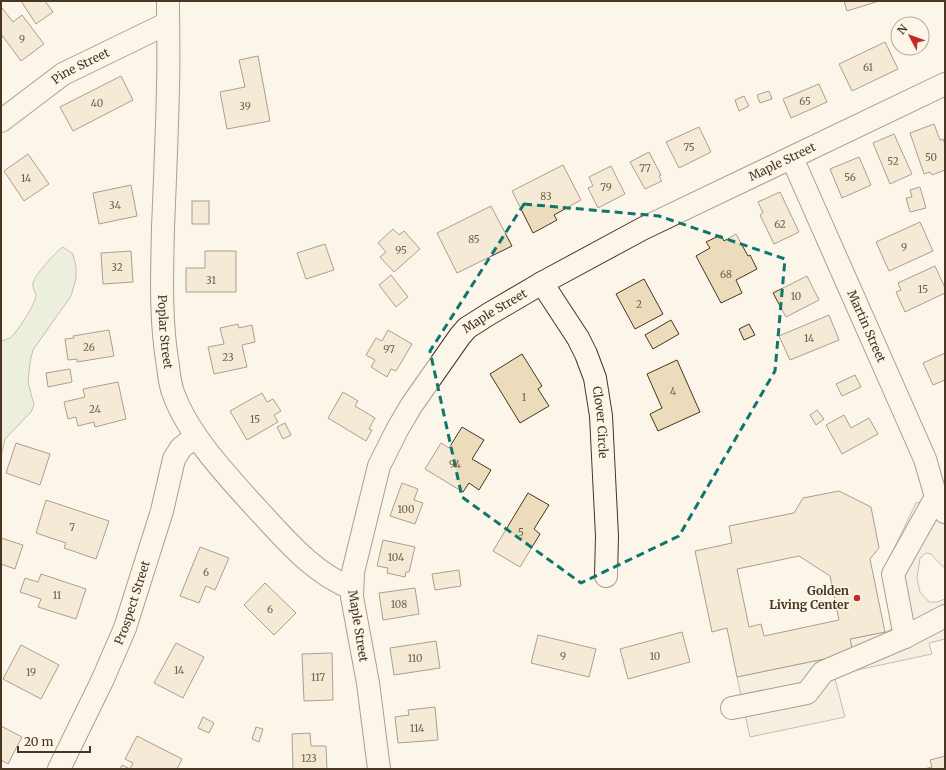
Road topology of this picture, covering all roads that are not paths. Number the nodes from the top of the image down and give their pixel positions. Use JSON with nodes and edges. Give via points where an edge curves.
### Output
{"nodes":[{"id":1,"x":168,"y":1,"type":"edge"},
{"id":2,"x":168,"y":23,"type":"junction"},
{"id":3,"x":945,"y":84,"type":"edge"},
{"id":4,"x":1,"y":121,"type":"edge"},
{"id":5,"x":792,"y":158,"type":"junction"},
{"id":6,"x":542,"y":283,"type":"junction"},
{"id":7,"x":196,"y":436,"type":"junction"},
{"id":8,"x":940,"y":505,"type":"edge"},
{"id":9,"x":606,"y":576,"type":"dead end"},
{"id":10,"x":351,"y":588,"type":"junction"},
{"id":11,"x":945,"y":616,"type":"edge"},
{"id":12,"x":905,"y":637,"type":"junction"},
{"id":13,"x":732,"y":708,"type":"dead end"},
{"id":14,"x":59,"y":769,"type":"edge"},
{"id":15,"x":379,"y":769,"type":"edge"}],
"edges":[{"from":1,"to":2,"type":"street","name":"Poplar Street"},
{"from":2,"to":4,"type":"street","name":"Pine Street","via":[[63,74]]},
{"from":2,"to":7,"type":"street","name":"Poplar Street","via":[[162,271],[164,344],[173,395]]},
{"from":3,"to":5,"type":"street","name":"Maple Street"},
{"from":5,"to":6,"type":"street","name":"Maple Street","via":[[642,229]]},
{"from":5,"to":8,"type":"street","name":"Martin Street","via":[[925,459]]},
{"from":6,"to":9,"type":"street","name":"Clover Circle","via":[[578,338],[595,378],[601,416],[607,536]]},
{"from":6,"to":10,"type":"street","name":"Maple Street","via":[[463,332],[412,406],[379,466]]},
{"from":7,"to":10,"type":"street","name":"Poplar Street","via":[[226,474],[289,543],[320,572]]},
{"from":7,"to":14,"type":"street","name":"Prospect Street","via":[[181,448],[174,458],[162,511],[125,628]]},
{"from":8,"to":12,"type":"street","via":[[893,574]]},
{"from":10,"to":15,"type":"street","name":"Maple Street","via":[[368,683]]},
{"from":11,"to":12,"type":"street"},
{"from":12,"to":13,"type":"street","via":[[824,672],[807,693]]}]}
